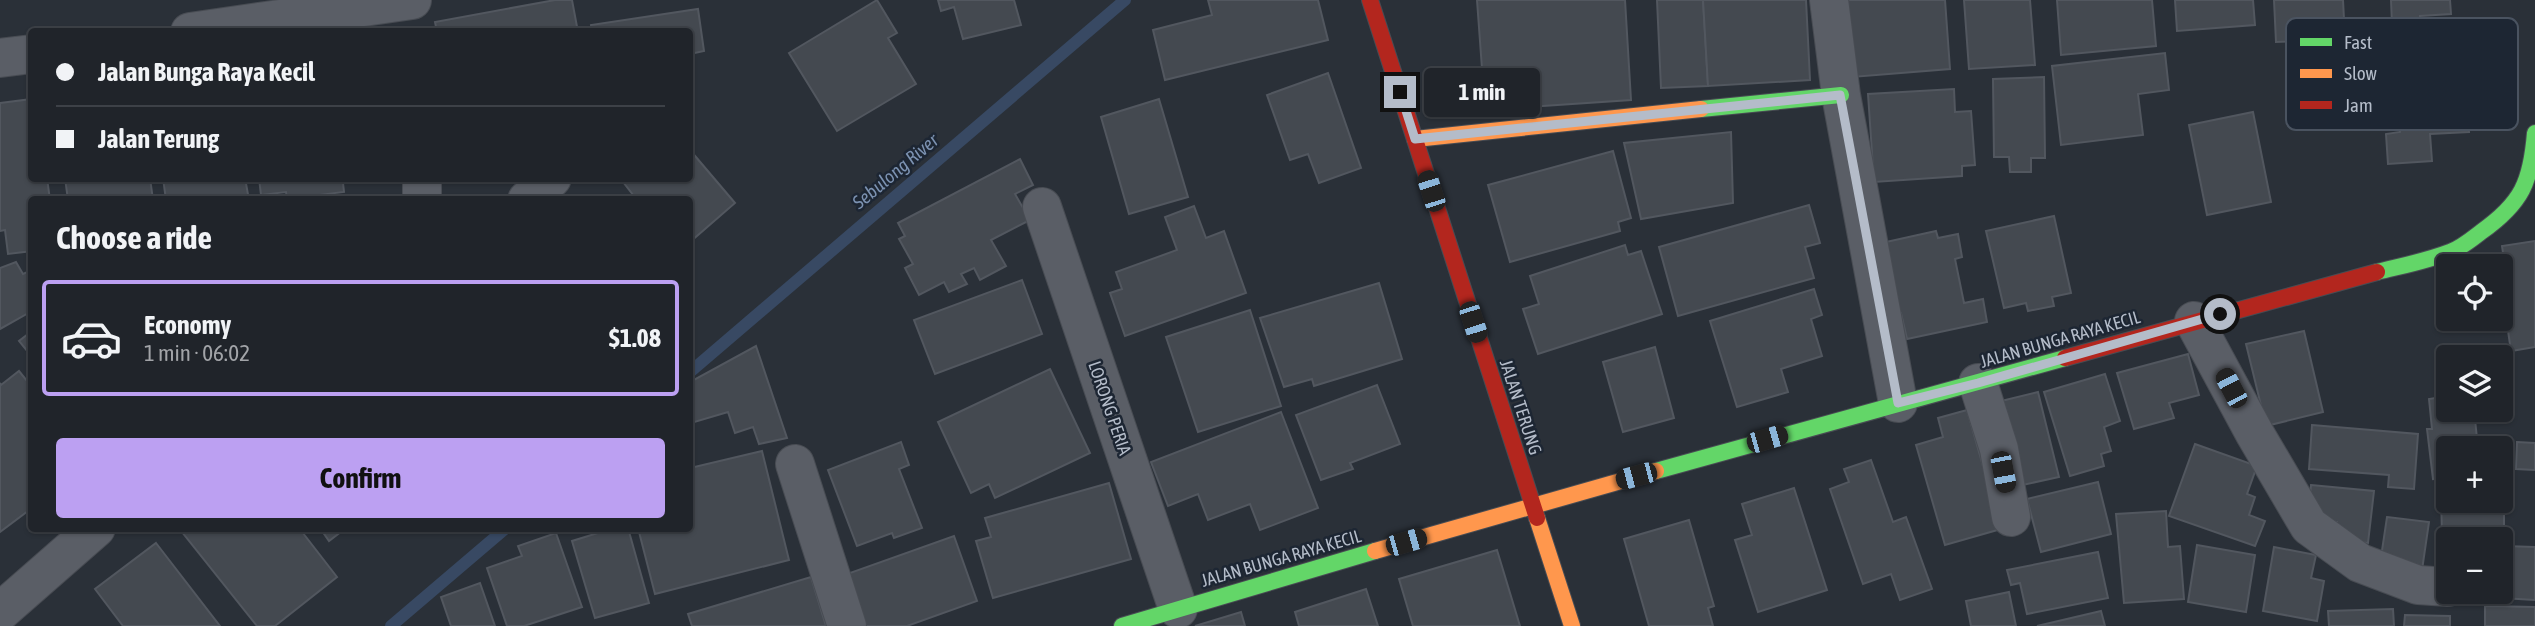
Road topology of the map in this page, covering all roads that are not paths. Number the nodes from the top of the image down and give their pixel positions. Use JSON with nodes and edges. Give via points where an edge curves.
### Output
{"nodes":[{"id":1,"x":1370,"y":0,"type":"edge"},
{"id":2,"x":1829,"y":0,"type":"edge"},
{"id":3,"x":406,"y":11,"type":"edge"},
{"id":4,"x":231,"y":28,"type":"edge"},
{"id":5,"x":28,"y":54,"type":"edge"},
{"id":6,"x":0,"y":58,"type":"edge"},
{"id":7,"x":1840,"y":95,"type":"junction"},
{"id":8,"x":2535,"y":134,"type":"edge"},
{"id":9,"x":1415,"y":139,"type":"junction"},
{"id":10,"x":547,"y":182,"type":"edge"},
{"id":11,"x":532,"y":196,"type":"edge"},
{"id":12,"x":1042,"y":207,"type":"dead end"},
{"id":13,"x":2194,"y":321,"type":"junction"},
{"id":14,"x":1978,"y":383,"type":"junction"},
{"id":15,"x":1898,"y":403,"type":"junction"},
{"id":16,"x":795,"y":464,"type":"dead end"},
{"id":17,"x":1532,"y":505,"type":"junction"},
{"id":18,"x":2011,"y":517,"type":"dead end"},
{"id":19,"x":91,"y":532,"type":"edge"},
{"id":20,"x":2436,"y":586,"type":"edge"},
{"id":21,"x":1178,"y":608,"type":"junction"},
{"id":22,"x":0,"y":612,"type":"edge"},
{"id":23,"x":847,"y":626,"type":"edge"},
{"id":24,"x":1122,"y":626,"type":"edge"},
{"id":25,"x":1572,"y":626,"type":"edge"}],
"edges":[{"from":1,"to":9,"type":"street","name":"JALAN TERUNG"},
{"from":2,"to":7,"type":"street"},
{"from":3,"to":4,"type":"street"},
{"from":5,"to":6,"type":"street"},
{"from":7,"to":9,"type":"street"},
{"from":7,"to":15,"type":"street"},
{"from":8,"to":13,"type":"street","name":"JALAN BUNGA RAYA KECIL","via":[[2532,168],[2518,200],[2487,229],[2451,252]]},
{"from":9,"to":17,"type":"street","name":"JALAN TERUNG"},
{"from":10,"to":11,"type":"street"},
{"from":12,"to":21,"type":"street","name":"LORONG PERIA"},
{"from":13,"to":14,"type":"street","name":"JALAN BUNGA RAYA KECIL"},
{"from":13,"to":20,"type":"street","via":[[2309,526],[2360,563],[2418,585]]},
{"from":14,"to":15,"type":"street","name":"JALAN BUNGA RAYA KECIL"},
{"from":14,"to":18,"type":"street","via":[[1999,449]]},
{"from":15,"to":17,"type":"street","name":"JALAN BUNGA RAYA KECIL"},
{"from":16,"to":23,"type":"street"},
{"from":17,"to":21,"type":"street","name":"JALAN BUNGA RAYA KECIL"},
{"from":17,"to":25,"type":"street"},
{"from":19,"to":22,"type":"street"},
{"from":21,"to":24,"type":"street","name":"JALAN BUNGA RAYA KECIL"}]}
